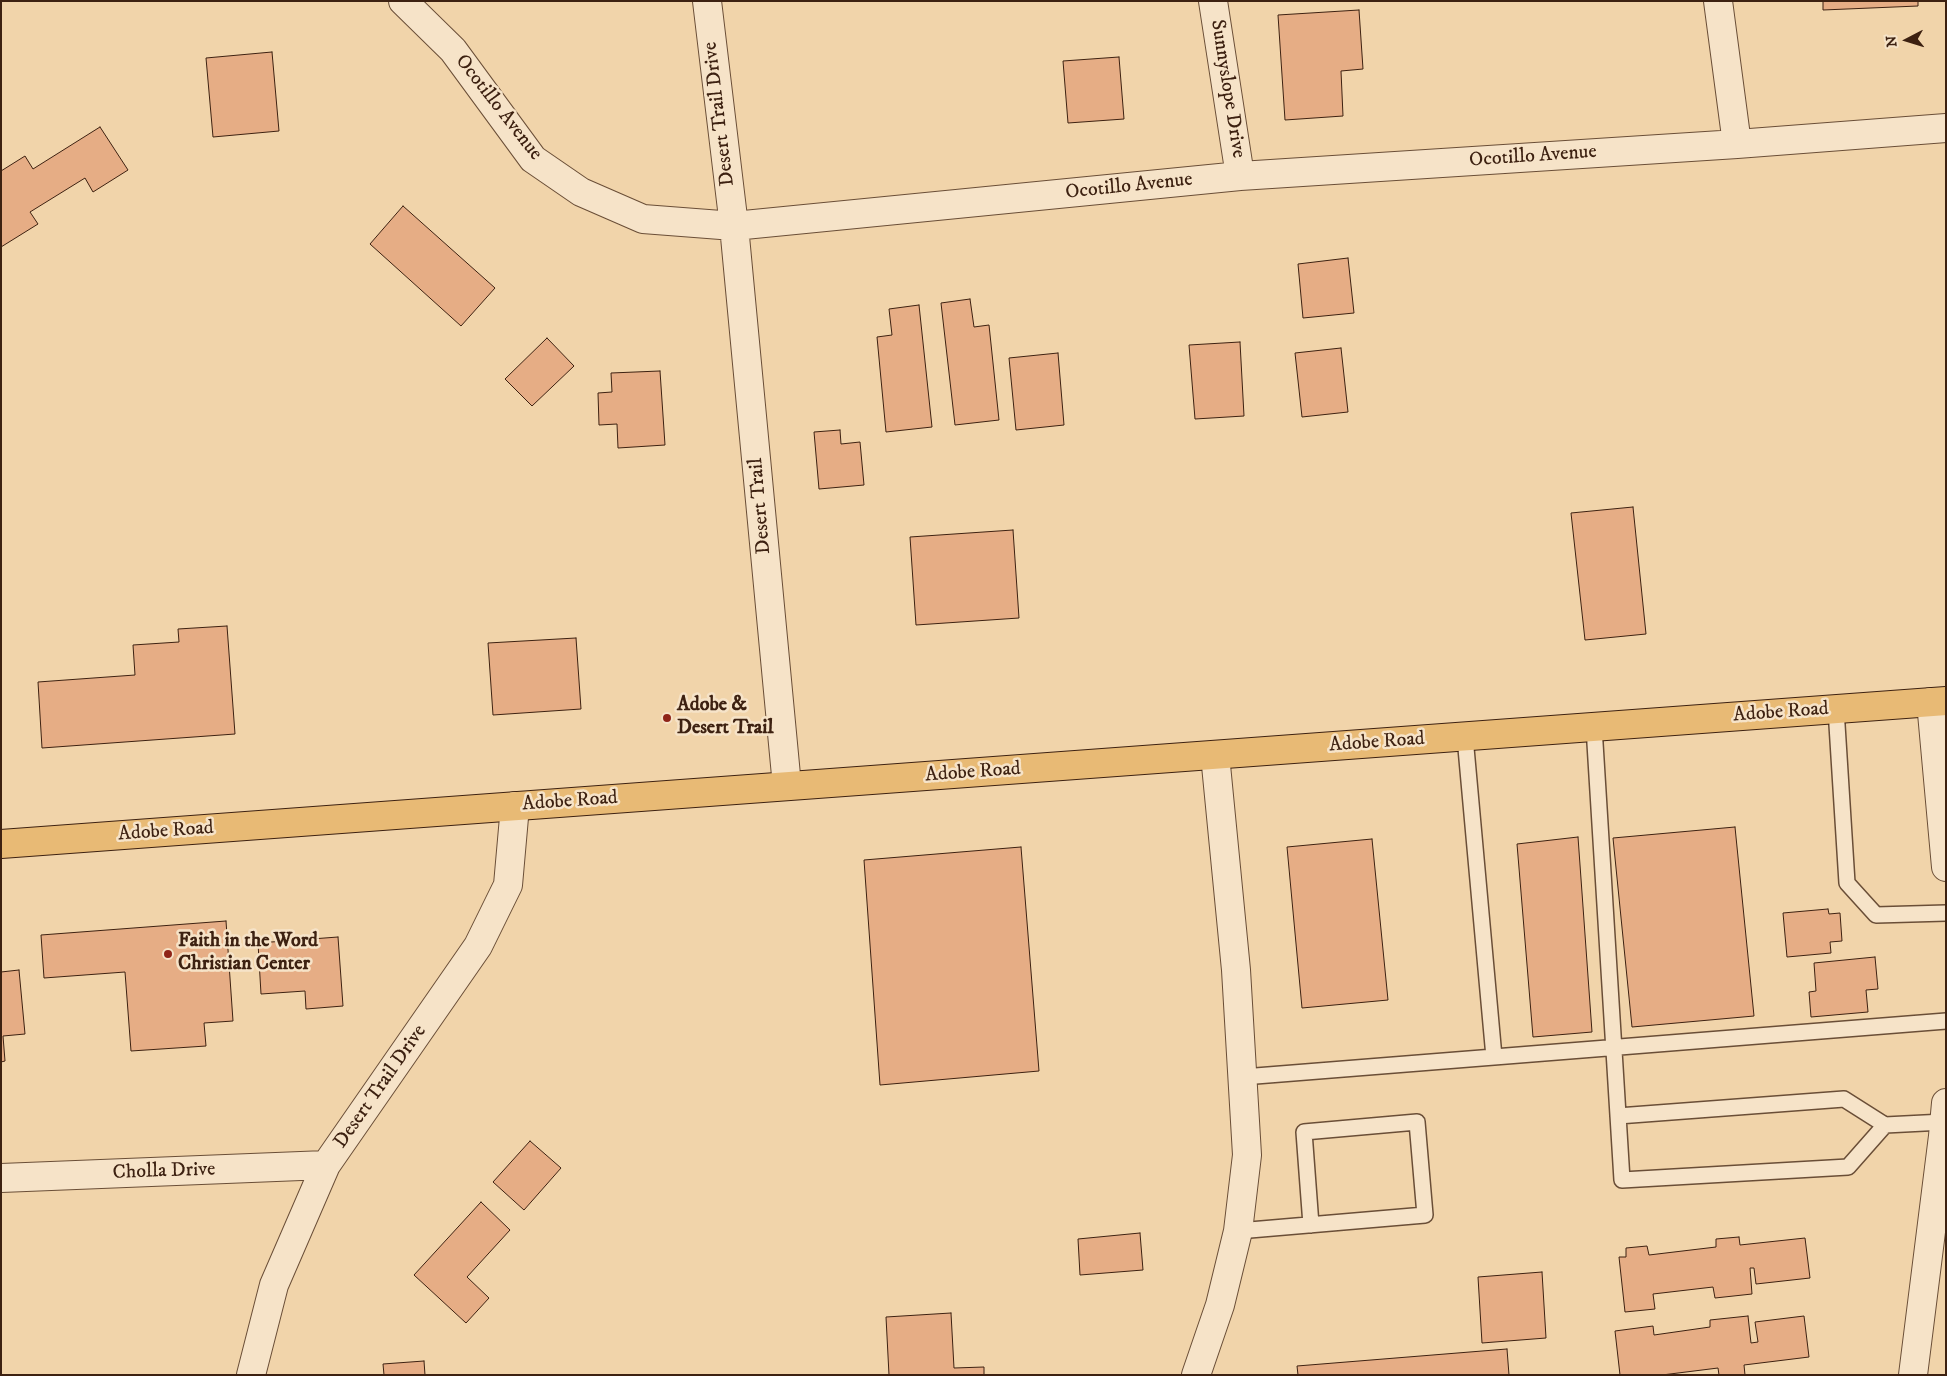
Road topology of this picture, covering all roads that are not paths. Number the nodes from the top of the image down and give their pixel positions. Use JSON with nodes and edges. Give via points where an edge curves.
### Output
{"nodes":[{"id":1,"x":403,"y":1,"type":"edge"},
{"id":2,"x":707,"y":1,"type":"edge"},
{"id":3,"x":1213,"y":1,"type":"edge"},
{"id":4,"x":1718,"y":1,"type":"edge"},
{"id":5,"x":1946,"y":128,"type":"edge"},
{"id":6,"x":1737,"y":144,"type":"junction"},
{"id":7,"x":1240,"y":176,"type":"junction"},
{"id":8,"x":734,"y":226,"type":"junction"},
{"id":9,"x":1938,"y":702,"type":"edge"},
{"id":10,"x":1836,"y":709,"type":"junction"},
{"id":11,"x":1594,"y":727,"type":"junction"},
{"id":12,"x":1465,"y":737,"type":"junction"},
{"id":13,"x":1215,"y":755,"type":"junction"},
{"id":14,"x":787,"y":786,"type":"junction"},
{"id":15,"x":515,"y":806,"type":"junction"},
{"id":16,"x":1,"y":844,"type":"edge"},
{"id":17,"x":1946,"y":867,"type":"edge"},
{"id":18,"x":1946,"y":913,"type":"edge"},
{"id":19,"x":1946,"y":1021,"type":"edge"},
{"id":20,"x":1614,"y":1048,"type":"junction"},
{"id":21,"x":1494,"y":1057,"type":"junction"},
{"id":22,"x":1243,"y":1077,"type":"junction"},
{"id":23,"x":1945,"y":1113,"type":"edge"},
{"id":24,"x":1618,"y":1116,"type":"junction"},
{"id":25,"x":1885,"y":1125,"type":"junction"},
{"id":26,"x":326,"y":1165,"type":"junction"},
{"id":27,"x":1,"y":1178,"type":"edge"},
{"id":28,"x":1311,"y":1225,"type":"junction"},
{"id":29,"x":1238,"y":1231,"type":"junction"},
{"id":30,"x":251,"y":1375,"type":"edge"},
{"id":31,"x":1196,"y":1375,"type":"edge"},
{"id":32,"x":1912,"y":1375,"type":"edge"}],
"edges":[{"from":1,"to":8,"type":"street","name":"Ocotillo Avenue","via":[[453,50],[533,159],[581,192],[643,218]]},
{"from":2,"to":8,"type":"street","name":"Desert Trail Drive"},
{"from":3,"to":7,"type":"street","name":"Sunnyslope Drive"},
{"from":4,"to":6,"type":"street"},
{"from":5,"to":6,"type":"street","name":"Ocotillo Avenue"},
{"from":6,"to":7,"type":"street","name":"Ocotillo Avenue"},
{"from":7,"to":8,"type":"street","name":"Ocotillo Avenue"},
{"from":8,"to":14,"type":"street","name":"Desert Trail"},
{"from":9,"to":10,"type":"main road","name":"Adobe Road"},
{"from":9,"to":17,"type":"street"},
{"from":10,"to":11,"type":"main road","name":"Adobe Road"},
{"from":10,"to":18,"type":"lane","via":[[1847,883],[1876,915]]},
{"from":11,"to":12,"type":"main road","name":"Adobe Road"},
{"from":11,"to":20,"type":"lane"},
{"from":12,"to":13,"type":"main road","name":"Adobe Road"},
{"from":12,"to":21,"type":"lane"},
{"from":13,"to":14,"type":"main road","name":"Adobe Road"},
{"from":13,"to":22,"type":"street"},
{"from":14,"to":15,"type":"main road","name":"Adobe Road"},
{"from":15,"to":16,"type":"main road","name":"Adobe Road"},
{"from":15,"to":26,"type":"street","name":"Desert Trail Drive","via":[[508,885],[478,946]]},
{"from":19,"to":20,"type":"lane"},
{"from":20,"to":21,"type":"lane"},
{"from":20,"to":24,"type":"lane"},
{"from":21,"to":22,"type":"lane"},
{"from":22,"to":29,"type":"street","via":[[1247,1155]]},
{"from":23,"to":25,"type":"lane"},
{"from":23,"to":32,"type":"street"},
{"from":24,"to":25,"type":"lane","via":[[1844,1099]]},
{"from":24,"to":25,"type":"lane","via":[[1622,1180],[1848,1167]]},
{"from":26,"to":27,"type":"street","name":"Cholla Drive"},
{"from":26,"to":30,"type":"street","name":"Desert Trail Drive","via":[[274,1285]]},
{"from":28,"to":28,"type":"lane","via":[[1425,1215],[1417,1122],[1304,1132]]},
{"from":28,"to":29,"type":"lane"},
{"from":29,"to":31,"type":"street","via":[[1220,1304]]}]}
